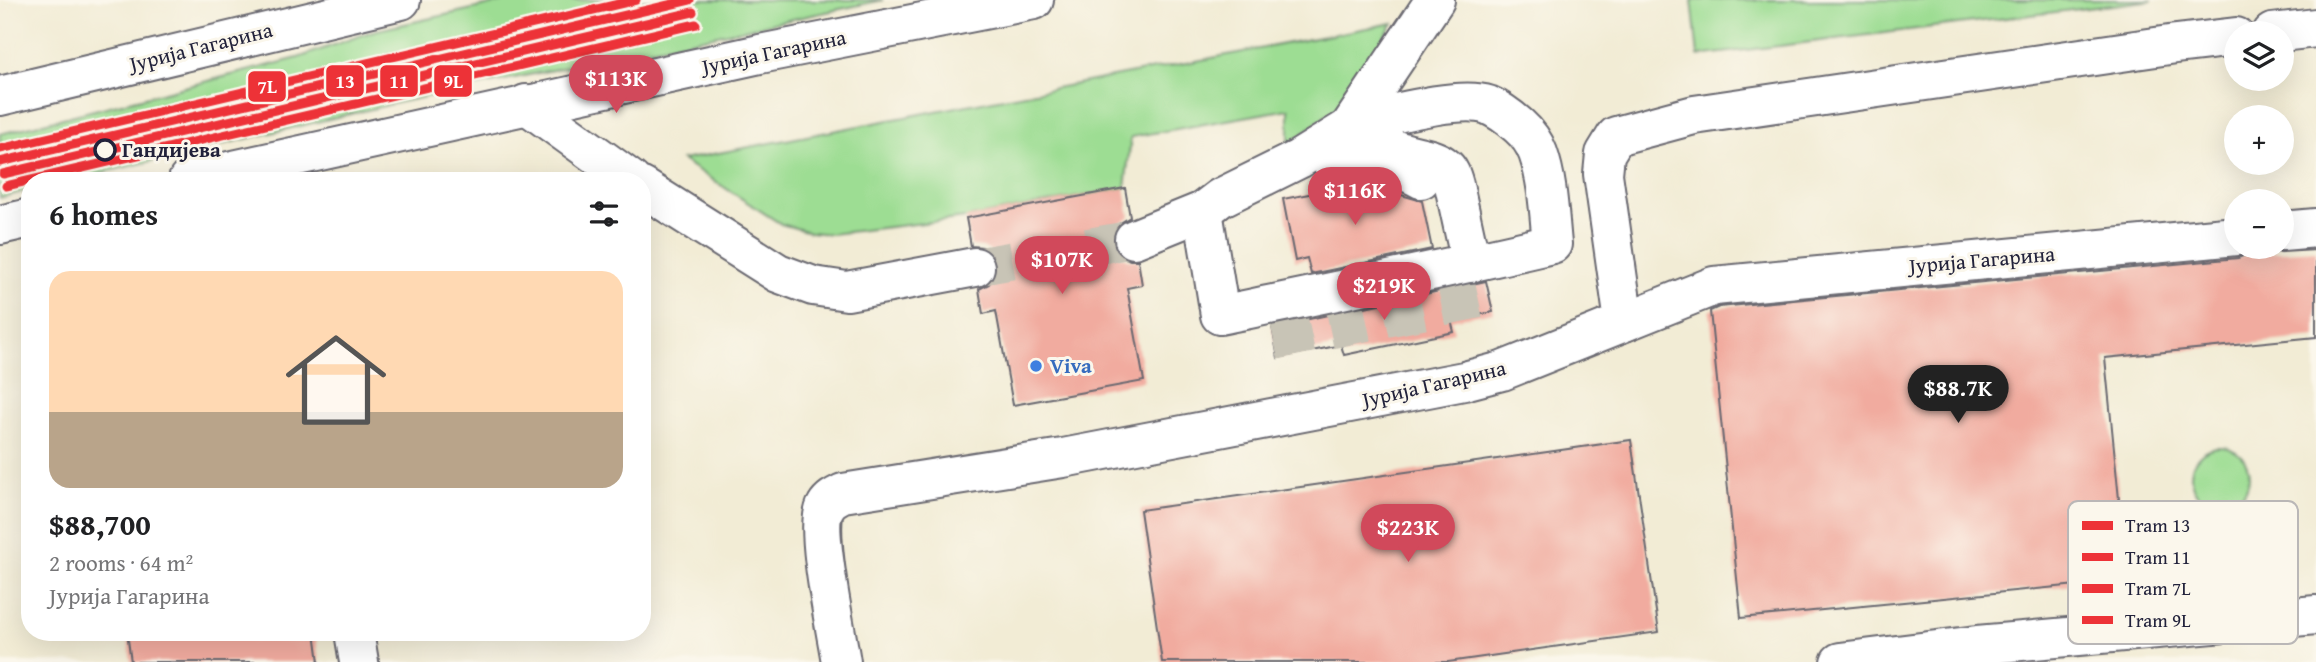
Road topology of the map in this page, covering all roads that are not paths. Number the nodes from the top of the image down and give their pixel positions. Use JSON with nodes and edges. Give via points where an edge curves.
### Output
{"nodes":[{"id":1,"x":401,"y":0,"type":"edge"},
{"id":2,"x":1034,"y":0,"type":"edge"},
{"id":3,"x":1434,"y":0,"type":"edge"},
{"id":4,"x":2316,"y":28,"type":"edge"},
{"id":5,"x":2294,"y":30,"type":"edge"},
{"id":6,"x":2224,"y":38,"type":"edge"},
{"id":7,"x":0,"y":96,"type":"edge"},
{"id":8,"x":526,"y":104,"type":"junction"},
{"id":9,"x":1354,"y":123,"type":"junction"},
{"id":10,"x":1317,"y":148,"type":"junction"},
{"id":11,"x":224,"y":172,"type":"edge"},
{"id":12,"x":620,"y":172,"type":"edge"},
{"id":13,"x":651,"y":193,"type":"edge"},
{"id":14,"x":1203,"y":211,"type":"junction"},
{"id":15,"x":21,"y":220,"type":"edge"},
{"id":16,"x":0,"y":225,"type":"edge"},
{"id":17,"x":2316,"y":228,"type":"edge"},
{"id":18,"x":2294,"y":230,"type":"edge"},
{"id":19,"x":2224,"y":237,"type":"edge"},
{"id":20,"x":1134,"y":239,"type":"tunnel mouth"},
{"id":21,"x":1471,"y":263,"type":"junction"},
{"id":22,"x":975,"y":267,"type":"tunnel mouth"},
{"id":23,"x":1435,"y":271,"type":"junction"},
{"id":24,"x":1624,"y":322,"type":"junction"},
{"id":25,"x":2316,"y":615,"type":"edge"},
{"id":26,"x":2298,"y":617,"type":"edge"},
{"id":27,"x":356,"y":641,"type":"edge"},
{"id":28,"x":2068,"y":644,"type":"edge"},
{"id":29,"x":1978,"y":654,"type":"edge"},
{"id":30,"x":359,"y":662,"type":"edge"},
{"id":31,"x":841,"y":662,"type":"edge"},
{"id":32,"x":1840,"y":662,"type":"edge"}],
"edges":[{"from":1,"to":7,"type":"main road","name":"Јурија Гагарина"},
{"from":2,"to":8,"type":"main road","name":"Јурија Гагарина"},
{"from":3,"to":9,"type":"main road"},
{"from":4,"to":5,"type":"main road"},
{"from":6,"to":24,"type":"main road","via":[[1694,115],[1616,136],[1605,154],[1603,174]]},
{"from":8,"to":11,"type":"main road","name":"Јурија Гагарина"},
{"from":8,"to":12,"type":"main road"},
{"from":9,"to":10,"type":"main road"},
{"from":9,"to":21,"type":"main road","via":[[1382,145],[1444,165],[1450,173]]},
{"from":9,"to":21,"type":"main road","via":[[1465,102],[1487,105],[1528,134],[1542,167],[1552,244]]},
{"from":10,"to":14,"type":"main road"},
{"from":10,"to":23,"type":"main road","via":[[1339,163],[1407,172],[1426,183],[1435,199],[1444,238]]},
{"from":13,"to":22,"type":"main road","via":[[778,273],[813,286],[847,291]]},
{"from":14,"to":20,"type":"main road"},
{"from":14,"to":23,"type":"main road","via":[[1220,315]]},
{"from":15,"to":16,"type":"main road"},
{"from":17,"to":18,"type":"main road"},
{"from":19,"to":24,"type":"main road","name":"Јурија Гагарина","via":[[1714,286]]},
{"from":21,"to":23,"type":"main road"},
{"from":24,"to":31,"type":"main road","name":"Јурија Гагарина","via":[[1502,371],[1464,381],[833,498],[822,520]]},
{"from":25,"to":26,"type":"main road"},
{"from":27,"to":30,"type":"main road"},
{"from":28,"to":29,"type":"main road"},
{"from":29,"to":32,"type":"main road"}]}
